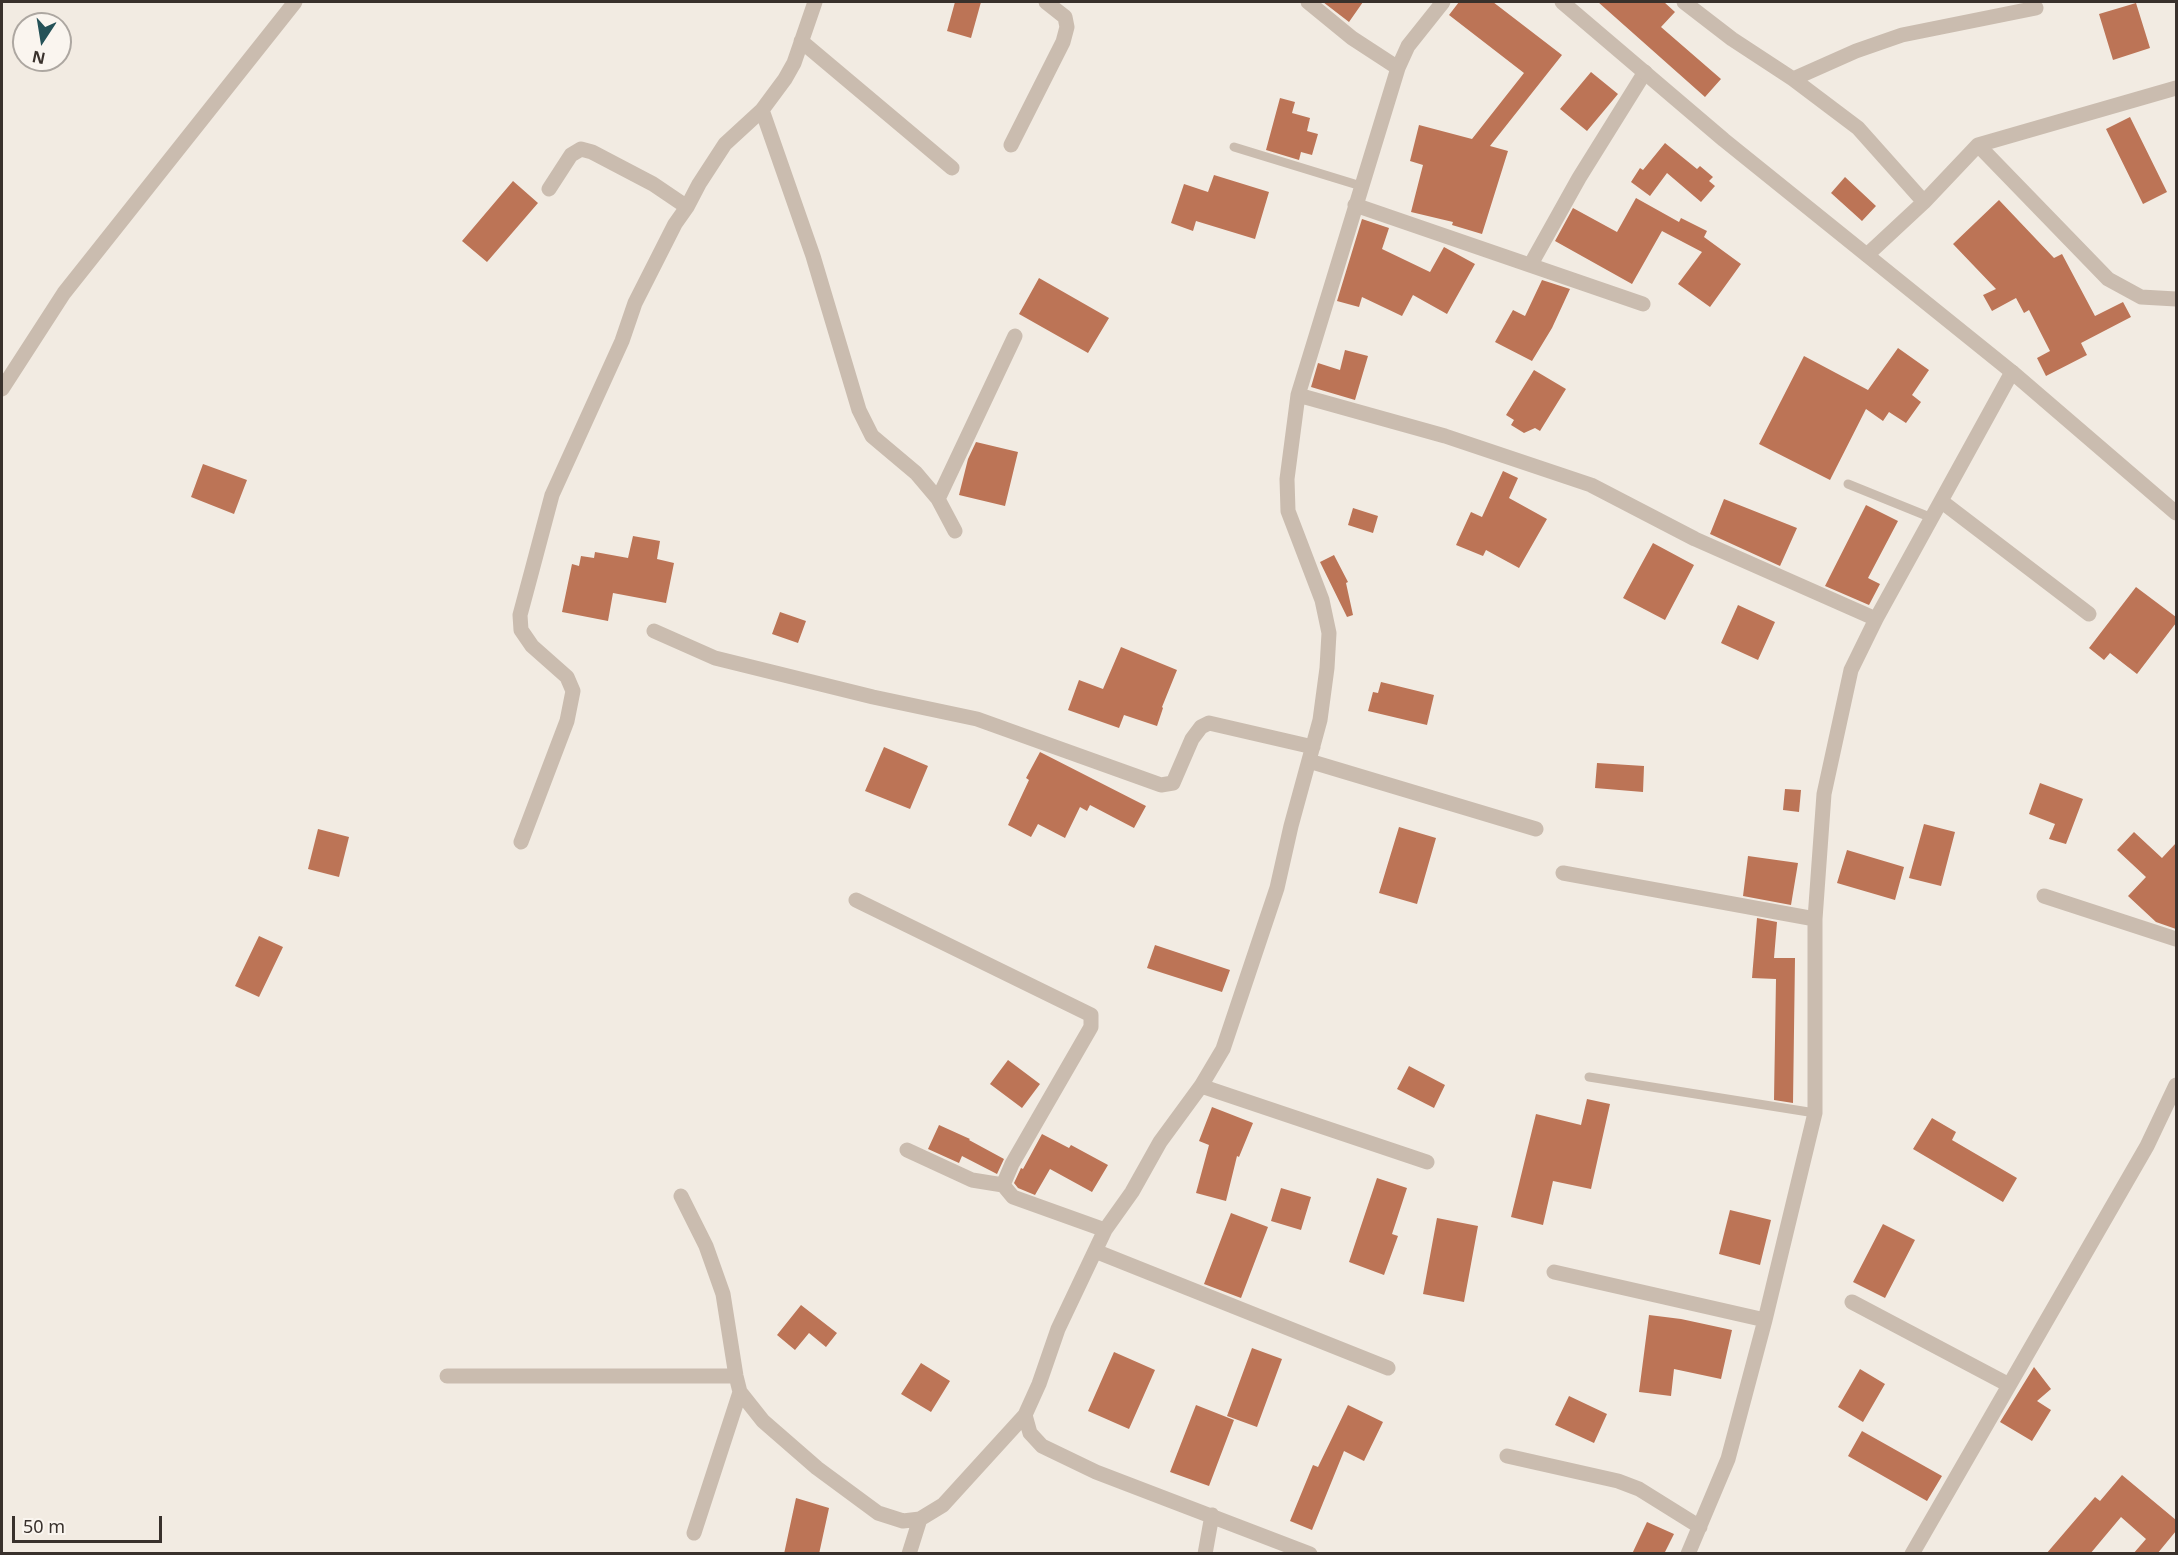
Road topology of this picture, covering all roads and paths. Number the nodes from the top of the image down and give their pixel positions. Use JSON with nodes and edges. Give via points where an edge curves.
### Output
{"nodes":[{"id":1,"x":295,"y":2,"type":"edge"},
{"id":2,"x":815,"y":2,"type":"edge"},
{"id":3,"x":1046,"y":2,"type":"edge"},
{"id":4,"x":1308,"y":2,"type":"edge"},
{"id":5,"x":1443,"y":2,"type":"edge"},
{"id":6,"x":1562,"y":2,"type":"edge"},
{"id":7,"x":1684,"y":2,"type":"edge"},
{"id":8,"x":2036,"y":8,"type":"dead end"},
{"id":9,"x":801,"y":41,"type":"junction"},
{"id":10,"x":1398,"y":68,"type":"junction"},
{"id":11,"x":1645,"y":72,"type":"junction"},
{"id":12,"x":1793,"y":79,"type":"junction"},
{"id":13,"x":2176,"y":88,"type":"edge"},
{"id":14,"x":762,"y":110,"type":"junction"},
{"id":15,"x":1011,"y":145,"type":"dead end"},
{"id":16,"x":1978,"y":145,"type":"junction"},
{"id":17,"x":1234,"y":147,"type":"dead end"},
{"id":18,"x":952,"y":168,"type":"dead end"},
{"id":19,"x":1361,"y":186,"type":"junction"},
{"id":20,"x":549,"y":189,"type":"dead end"},
{"id":21,"x":1924,"y":202,"type":"junction"},
{"id":22,"x":1355,"y":205,"type":"junction"},
{"id":23,"x":687,"y":207,"type":"junction"},
{"id":24,"x":1867,"y":255,"type":"junction"},
{"id":25,"x":1531,"y":264,"type":"junction"},
{"id":26,"x":2176,"y":299,"type":"edge"},
{"id":27,"x":1643,"y":304,"type":"dead end"},
{"id":28,"x":1015,"y":336,"type":"dead end"},
{"id":29,"x":2012,"y":372,"type":"junction"},
{"id":30,"x":2,"y":389,"type":"edge"},
{"id":31,"x":1298,"y":395,"type":"junction"},
{"id":32,"x":1848,"y":484,"type":"dead end"},
{"id":33,"x":938,"y":500,"type":"junction"},
{"id":34,"x":1941,"y":501,"type":"junction"},
{"id":35,"x":2176,"y":513,"type":"edge"},
{"id":36,"x":1932,"y":518,"type":"junction"},
{"id":37,"x":955,"y":531,"type":"dead end"},
{"id":38,"x":2089,"y":614,"type":"dead end"},
{"id":39,"x":1876,"y":619,"type":"junction"},
{"id":40,"x":654,"y":631,"type":"dead end"},
{"id":41,"x":1311,"y":754,"type":"junction"},
{"id":42,"x":1536,"y":829,"type":"dead end"},
{"id":43,"x":521,"y":842,"type":"dead end"},
{"id":44,"x":1563,"y":873,"type":"dead end"},
{"id":45,"x":2044,"y":896,"type":"dead end"},
{"id":46,"x":856,"y":900,"type":"dead end"},
{"id":47,"x":1815,"y":918,"type":"junction"},
{"id":48,"x":2176,"y":939,"type":"edge"},
{"id":49,"x":1589,"y":1077,"type":"dead end"},
{"id":50,"x":2176,"y":1085,"type":"edge"},
{"id":51,"x":1201,"y":1086,"type":"junction"},
{"id":52,"x":1815,"y":1113,"type":"junction"},
{"id":53,"x":907,"y":1150,"type":"dead end"},
{"id":54,"x":1427,"y":1162,"type":"dead end"},
{"id":55,"x":1003,"y":1185,"type":"junction"},
{"id":56,"x":681,"y":1196,"type":"dead end"},
{"id":57,"x":1105,"y":1230,"type":"junction"},
{"id":58,"x":1095,"y":1251,"type":"junction"},
{"id":59,"x":1554,"y":1272,"type":"dead end"},
{"id":60,"x":1852,"y":1302,"type":"dead end"},
{"id":61,"x":1765,"y":1320,"type":"junction"},
{"id":62,"x":1388,"y":1368,"type":"dead end"},
{"id":63,"x":447,"y":1376,"type":"dead end"},
{"id":64,"x":736,"y":1376,"type":"junction"},
{"id":65,"x":2008,"y":1385,"type":"junction"},
{"id":66,"x":740,"y":1392,"type":"junction"},
{"id":67,"x":1025,"y":1415,"type":"junction"},
{"id":68,"x":1507,"y":1456,"type":"dead end"},
{"id":69,"x":1212,"y":1515,"type":"junction"},
{"id":70,"x":920,"y":1519,"type":"junction"},
{"id":71,"x":1700,"y":1527,"type":"junction"},
{"id":72,"x":694,"y":1533,"type":"dead end"},
{"id":73,"x":909,"y":1554,"type":"edge"},
{"id":74,"x":1205,"y":1554,"type":"edge"},
{"id":75,"x":1310,"y":1554,"type":"edge"},
{"id":76,"x":1688,"y":1554,"type":"edge"},
{"id":77,"x":1912,"y":1554,"type":"edge"}],
"edges":[{"from":1,"to":30,"type":"street","via":[[64,293]]},
{"from":2,"to":9,"type":"street"},
{"from":3,"to":15,"type":"street","via":[[1065,17],[1063,42]]},
{"from":4,"to":10,"type":"street","via":[[1352,39]]},
{"from":5,"to":10,"type":"street","via":[[1408,46]]},
{"from":6,"to":11,"type":"street"},
{"from":7,"to":12,"type":"street"},
{"from":8,"to":12,"type":"street","via":[[1902,34]]},
{"from":9,"to":14,"type":"street","via":[[785,79]]},
{"from":9,"to":18,"type":"street"},
{"from":10,"to":19,"type":"street"},
{"from":11,"to":24,"type":"street"},
{"from":11,"to":25,"type":"street"},
{"from":12,"to":21,"type":"street","via":[[1858,128]]},
{"from":13,"to":16,"type":"street"},
{"from":14,"to":23,"type":"street","via":[[725,144]]},
{"from":14,"to":33,"type":"street","via":[[813,256],[859,410],[872,436],[916,472]]},
{"from":16,"to":21,"type":"street"},
{"from":16,"to":26,"type":"street","via":[[2108,279],[2141,297]]},
{"from":17,"to":19,"type":"lane"},
{"from":19,"to":22,"type":"street"},
{"from":20,"to":23,"type":"street","via":[[571,155],[581,149],[653,184]]},
{"from":21,"to":24,"type":"street"},
{"from":22,"to":25,"type":"street"},
{"from":22,"to":31,"type":"street"},
{"from":23,"to":43,"type":"street","via":[[635,303],[622,341],[552,495],[520,615],[520,630],[567,677],[573,691],[567,721]]},
{"from":24,"to":29,"type":"street"},
{"from":25,"to":27,"type":"street"},
{"from":28,"to":33,"type":"street"},
{"from":29,"to":34,"type":"street"},
{"from":29,"to":35,"type":"street"},
{"from":31,"to":39,"type":"street","via":[[1445,435],[1591,485],[1695,539]]},
{"from":31,"to":41,"type":"street","via":[[1287,479],[1288,511],[1322,600],[1329,633],[1320,720]]},
{"from":32,"to":36,"type":"lane"},
{"from":33,"to":37,"type":"street"},
{"from":34,"to":36,"type":"street"},
{"from":34,"to":38,"type":"street"},
{"from":36,"to":39,"type":"street"},
{"from":39,"to":47,"type":"street","via":[[1851,670],[1824,794]]},
{"from":40,"to":41,"type":"street","via":[[715,658],[976,719],[1161,785],[1173,783],[1192,739],[1209,723]]},
{"from":41,"to":42,"type":"street"},
{"from":41,"to":51,"type":"street","via":[[1261,937],[1223,1049]]},
{"from":44,"to":47,"type":"street"},
{"from":45,"to":48,"type":"street"},
{"from":46,"to":55,"type":"street","via":[[1091,1015],[1091,1027]]},
{"from":47,"to":52,"type":"street"},
{"from":49,"to":52,"type":"lane"},
{"from":50,"to":65,"type":"street","via":[[2146,1146]]},
{"from":51,"to":54,"type":"street"},
{"from":51,"to":57,"type":"street"},
{"from":52,"to":61,"type":"street"},
{"from":53,"to":55,"type":"street","via":[[972,1180]]},
{"from":55,"to":57,"type":"street","via":[[1013,1197]]},
{"from":56,"to":64,"type":"street","via":[[706,1246],[723,1294]]},
{"from":57,"to":58,"type":"street"},
{"from":58,"to":62,"type":"street"},
{"from":58,"to":67,"type":"street","via":[[1058,1329]]},
{"from":59,"to":61,"type":"street"},
{"from":60,"to":65,"type":"street"},
{"from":61,"to":71,"type":"street","via":[[1728,1459]]},
{"from":63,"to":64,"type":"street"},
{"from":64,"to":66,"type":"street"},
{"from":65,"to":77,"type":"street"},
{"from":66,"to":70,"type":"street","via":[[763,1421],[849,1493],[878,1513],[903,1521]]},
{"from":66,"to":72,"type":"street"},
{"from":67,"to":69,"type":"street","via":[[1030,1433],[1042,1446],[1096,1472]]},
{"from":67,"to":70,"type":"street","via":[[943,1506]]},
{"from":68,"to":71,"type":"street","via":[[1618,1480]]},
{"from":69,"to":74,"type":"street"},
{"from":69,"to":75,"type":"street"},
{"from":70,"to":73,"type":"street"},
{"from":71,"to":76,"type":"street"}]}
